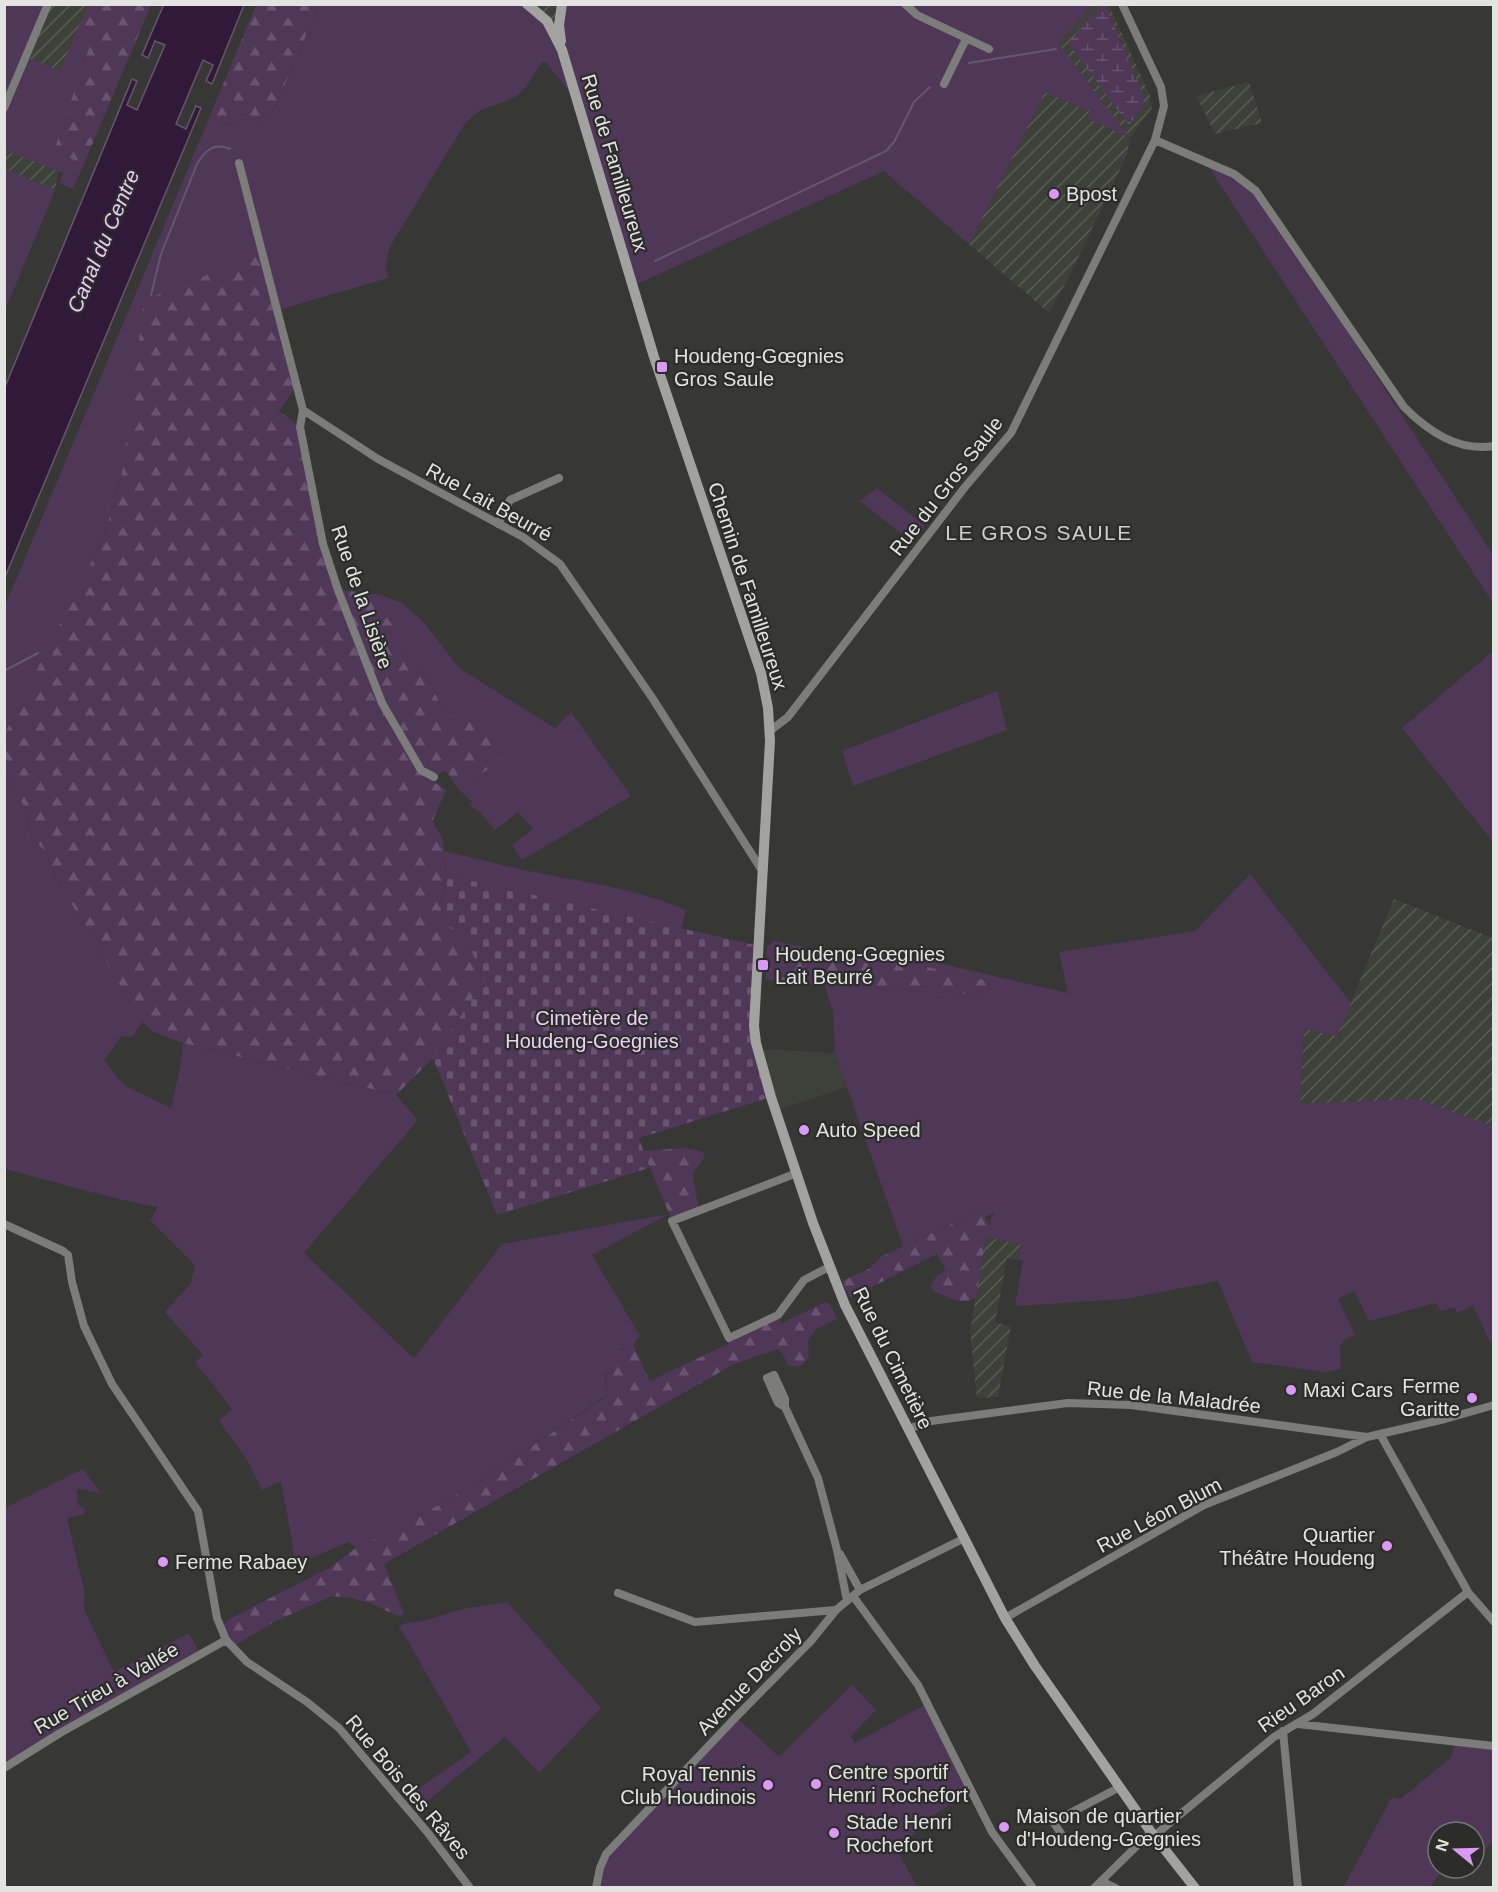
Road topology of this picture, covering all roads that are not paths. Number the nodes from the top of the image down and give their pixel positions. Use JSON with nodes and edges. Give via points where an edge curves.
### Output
{"nodes":[{"id":1,"x":48,"y":4,"type":"edge"},
{"id":2,"x":527,"y":4,"type":"edge"},
{"id":3,"x":532,"y":4,"type":"edge"},
{"id":4,"x":541,"y":4,"type":"edge"},
{"id":5,"x":562,"y":4,"type":"edge"},
{"id":6,"x":904,"y":4,"type":"edge"},
{"id":7,"x":1122,"y":4,"type":"edge"},
{"id":8,"x":966,"y":39,"type":"junction"},
{"id":9,"x":989,"y":49,"type":"dead end"},
{"id":10,"x":562,"y":50,"type":"junction"},
{"id":11,"x":944,"y":84,"type":"dead end"},
{"id":12,"x":4,"y":108,"type":"edge"},
{"id":13,"x":1155,"y":140,"type":"junction"},
{"id":14,"x":239,"y":163,"type":"dead end"},
{"id":15,"x":649,"y":342,"type":"joint"},
{"id":16,"x":303,"y":410,"type":"junction"},
{"id":17,"x":1494,"y":446,"type":"edge"},
{"id":18,"x":559,"y":478,"type":"dead end"},
{"id":19,"x":498,"y":524,"type":"junction"},
{"id":20,"x":771,"y":730,"type":"junction"},
{"id":21,"x":434,"y":777,"type":"dead end"},
{"id":22,"x":764,"y":848,"type":"joint"},
{"id":23,"x":764,"y":873,"type":"junction"},
{"id":24,"x":797,"y":1173,"type":"junction"},
{"id":25,"x":4,"y":1224,"type":"edge"},
{"id":26,"x":829,"y":1267,"type":"junction"},
{"id":27,"x":771,"y":1376,"type":"dead end"},
{"id":28,"x":1494,"y":1405,"type":"edge"},
{"id":29,"x":908,"y":1429,"type":"junction"},
{"id":30,"x":1380,"y":1434,"type":"junction"},
{"id":31,"x":1367,"y":1437,"type":"junction"},
{"id":32,"x":965,"y":1538,"type":"junction"},
{"id":33,"x":837,"y":1550,"type":"junction"},
{"id":34,"x":1468,"y":1592,"type":"junction"},
{"id":35,"x":618,"y":1593,"type":"dead end"},
{"id":36,"x":853,"y":1596,"type":"junction"},
{"id":37,"x":837,"y":1610,"type":"junction"},
{"id":38,"x":1005,"y":1618,"type":"junction"},
{"id":39,"x":1494,"y":1622,"type":"edge"},
{"id":40,"x":226,"y":1640,"type":"junction"},
{"id":41,"x":1296,"y":1724,"type":"junction"},
{"id":42,"x":1283,"y":1731,"type":"junction"},
{"id":43,"x":1494,"y":1746,"type":"edge"},
{"id":44,"x":4,"y":1768,"type":"edge"},
{"id":45,"x":1120,"y":1787,"type":"junction"},
{"id":46,"x":1152,"y":1834,"type":"junction"},
{"id":47,"x":1065,"y":1839,"type":"dead end"},
{"id":48,"x":1101,"y":1881,"type":"junction"},
{"id":49,"x":470,"y":1887,"type":"edge"},
{"id":50,"x":596,"y":1887,"type":"edge"},
{"id":51,"x":1033,"y":1887,"type":"edge"},
{"id":52,"x":1094,"y":1887,"type":"edge"},
{"id":53,"x":1116,"y":1887,"type":"edge"},
{"id":54,"x":1195,"y":1887,"type":"edge"},
{"id":55,"x":1298,"y":1887,"type":"edge"}],
"edges":[{"from":1,"to":12,"type":"street"},
{"from":2,"to":10,"type":"street","name":"Rue de Familleureux","via":[[547,21]]},
{"from":3,"to":4,"type":"street"},
{"from":5,"to":10,"type":"street"},
{"from":6,"to":8,"type":"street","via":[[916,15]]},
{"from":7,"to":13,"type":"street","name":"Rue du Gros Saule","via":[[1161,87],[1164,106]]},
{"from":8,"to":9,"type":"street"},
{"from":8,"to":11,"type":"street"},
{"from":10,"to":15,"type":"street","name":"Rue de Familleureux"},
{"from":13,"to":17,"type":"street","via":[[1234,174],[1256,191],[1414,417],[1451,441],[1473,447]]},
{"from":13,"to":20,"type":"street","name":"Rue du Gros Saule","via":[[1011,433],[959,494],[788,717]]},
{"from":14,"to":16,"type":"street"},
{"from":15,"to":20,"type":"street","name":"Chemin de Familleureux","via":[[761,674]]},
{"from":16,"to":19,"type":"street","name":"Rue Lait Beurré","via":[[378,459]]},
{"from":16,"to":21,"type":"street","name":"Rue de la Lisière","via":[[300,427],[323,544],[335,582],[382,703],[421,770]]},
{"from":18,"to":19,"type":"street","via":[[510,500]]},
{"from":19,"to":23,"type":"street","name":"Rue Lait Beurré","via":[[552,556],[568,573]]},
{"from":20,"to":22,"type":"street","name":"Chemin de Familleureux"},
{"from":22,"to":23,"type":"street","name":"Rue du Cimetière"},
{"from":23,"to":24,"type":"street","name":"Rue du Cimetière","via":[[754,1026],[771,1097]]},
{"from":24,"to":26,"type":"street","name":"Rue du Cimetière"},
{"from":24,"to":26,"type":"street","via":[[672,1221],[729,1338],[778,1315],[804,1280]]},
{"from":25,"to":40,"type":"street","name":"Rue Bois des Râves","via":[[63,1251],[69,1258],[84,1326],[112,1384],[198,1511],[217,1618]]},
{"from":26,"to":29,"type":"street","name":"Rue du Cimetière"},
{"from":27,"to":33,"type":"street","via":[[816,1472]]},
{"from":28,"to":30,"type":"street"},
{"from":29,"to":31,"type":"street","name":"Rue de la Maladrée","via":[[931,1422],[1088,1402]]},
{"from":29,"to":32,"type":"street","name":"Rue du Cimetière"},
{"from":30,"to":31,"type":"street"},
{"from":30,"to":34,"type":"street"},
{"from":31,"to":38,"type":"street","name":"Rue Léon Blum","via":[[1204,1505]]},
{"from":32,"to":36,"type":"street","name":"Avenue Decroly"},
{"from":32,"to":38,"type":"street","name":"Rue du Cimetière"},
{"from":33,"to":36,"type":"street"},
{"from":33,"to":36,"type":"street"},
{"from":34,"to":39,"type":"street"},
{"from":34,"to":41,"type":"street","name":"Rieu Baron"},
{"from":35,"to":37,"type":"street","via":[[695,1622]]},
{"from":36,"to":37,"type":"street","name":"Avenue Decroly"},
{"from":36,"to":51,"type":"street","via":[[918,1685],[992,1832]]},
{"from":37,"to":50,"type":"street","name":"Avenue Decroly","via":[[606,1854]]},
{"from":38,"to":45,"type":"street","name":"Rue du Cimetière"},
{"from":40,"to":44,"type":"street","name":"Rue Trieu à Vallée"},
{"from":40,"to":49,"type":"street","name":"Rue Bois des Râves","via":[[247,1662],[308,1702],[339,1728]]},
{"from":41,"to":42,"type":"street","name":"Rieu Baron"},
{"from":41,"to":43,"type":"street"},
{"from":42,"to":46,"type":"street","name":"Rieu Baron"},
{"from":42,"to":55,"type":"street"},
{"from":45,"to":46,"type":"street","name":"Rue du Cimetière"},
{"from":45,"to":47,"type":"street","via":[[1053,1822]]},
{"from":46,"to":48,"type":"street","name":"Rieu Baron"},
{"from":46,"to":54,"type":"street","name":"Rue du Cimetière"},
{"from":48,"to":52,"type":"street","name":"Rieu Baron"},
{"from":48,"to":53,"type":"street"}]}
